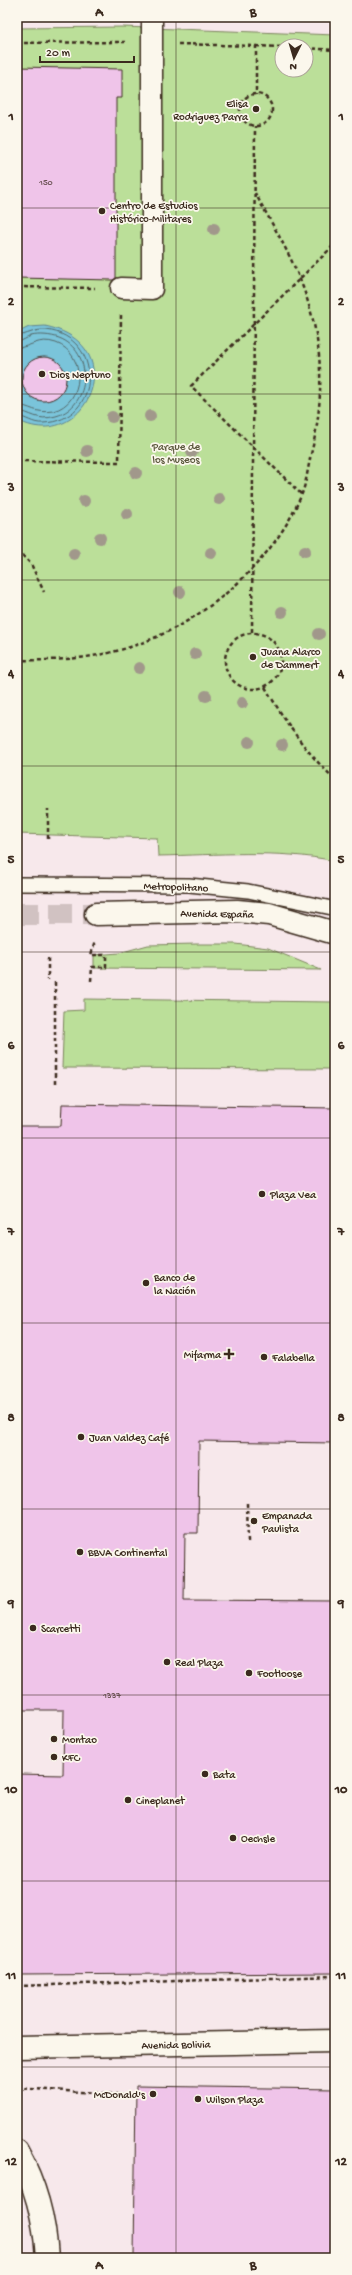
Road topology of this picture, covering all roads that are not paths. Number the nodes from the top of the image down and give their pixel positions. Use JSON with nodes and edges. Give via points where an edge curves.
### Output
{"nodes":[{"id":1,"x":152,"y":17,"type":"edge"},
{"id":2,"x":121,"y":288,"type":"road end"},
{"id":3,"x":17,"y":884,"type":"edge"},
{"id":4,"x":332,"y":908,"type":"dead end"},
{"id":5,"x":99,"y":914,"type":"tunnel mouth"},
{"id":6,"x":335,"y":933,"type":"edge"},
{"id":7,"x":335,"y":2041,"type":"edge"},
{"id":8,"x":17,"y":2047,"type":"edge"},
{"id":9,"x":17,"y":2152,"type":"edge"},
{"id":10,"x":47,"y":2258,"type":"edge"}],
"edges":[{"from":1,"to":2,"type":"street","via":[[152,288]]},
{"from":3,"to":4,"type":"lane","name":"Metropolitano","via":[[189,885],[248,891]]},
{"from":5,"to":6,"type":"street","name":"Avenida España","via":[[237,911],[269,914]]},
{"from":7,"to":8,"type":"street","name":"Avenida Bolivia"},
{"from":9,"to":10,"type":"street","via":[[31,2178],[37,2197]]}]}
